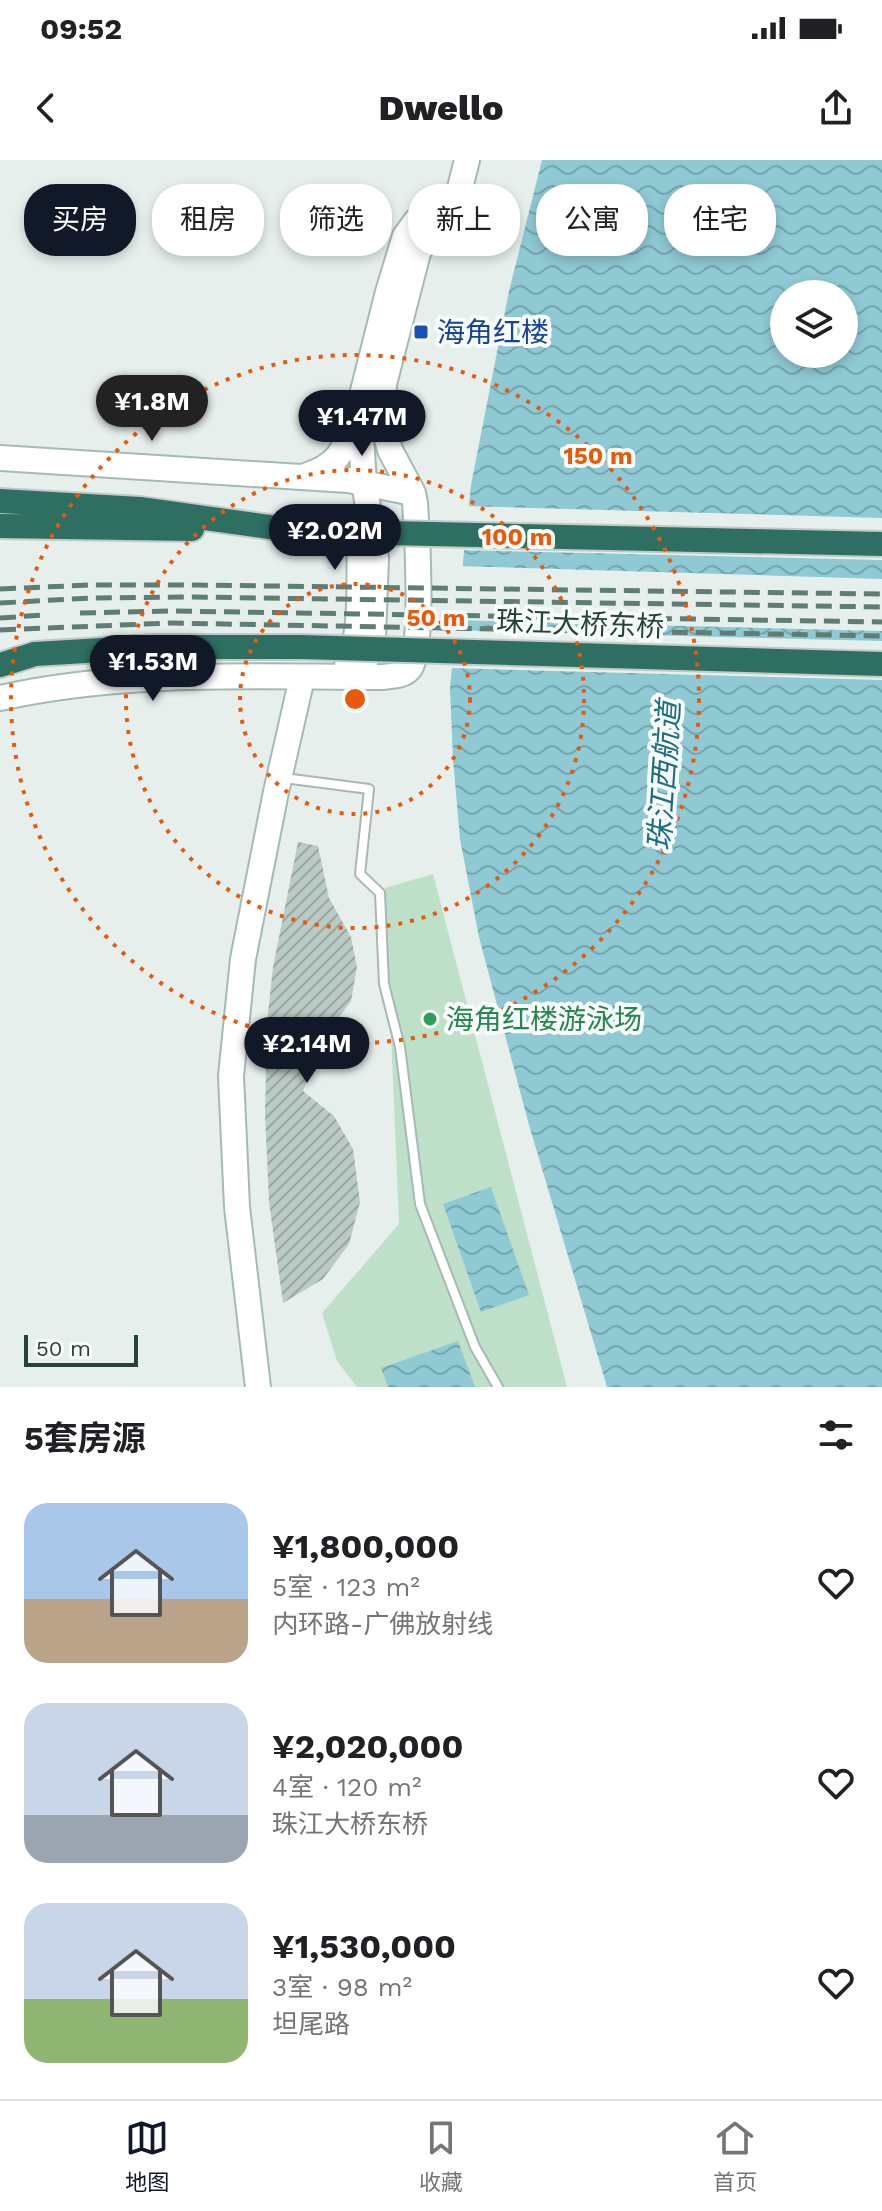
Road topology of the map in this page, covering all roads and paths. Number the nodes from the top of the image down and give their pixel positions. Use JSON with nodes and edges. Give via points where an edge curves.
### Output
{"nodes":[{"id":1,"x":465,"y":169,"type":"edge"},
{"id":2,"x":359,"y":407,"type":"junction"},
{"id":3,"x":0,"y":458,"type":"edge"},
{"id":4,"x":302,"y":477,"type":"junction"},
{"id":5,"x":364,"y":482,"type":"junction"},
{"id":6,"x":413,"y":493,"type":"junction"},
{"id":7,"x":0,"y":501,"type":"edge"},
{"id":8,"x":0,"y":526,"type":"edge"},
{"id":9,"x":298,"y":531,"type":"junction"},
{"id":10,"x":882,"y":544,"type":"edge"},
{"id":11,"x":0,"y":662,"type":"edge"},
{"id":12,"x":882,"y":664,"type":"edge"},
{"id":13,"x":344,"y":677,"type":"junction"},
{"id":14,"x":302,"y":678,"type":"junction"},
{"id":15,"x":0,"y":698,"type":"edge"},
{"id":16,"x":279,"y":777,"type":"junction"},
{"id":17,"x":258,"y":1387,"type":"edge"},
{"id":18,"x":498,"y":1387,"type":"edge"}],
"edges":[{"from":1,"to":2,"type":"street","via":[[405,236]]},
{"from":1,"to":6,"type":"street","via":[[457,200],[418,253],[384,384],[382,421],[390,450]]},
{"from":2,"to":4,"type":"street","via":[[336,460]]},
{"from":2,"to":5,"type":"street"},
{"from":3,"to":4,"type":"street"},
{"from":4,"to":5,"type":"street"},
{"from":5,"to":6,"type":"street"},
{"from":5,"to":13,"type":"street","via":[[355,635]]},
{"from":6,"to":13,"type":"street","via":[[414,662],[394,676]]},
{"from":7,"to":9,"type":"highway","via":[[140,509]]},
{"from":8,"to":9,"type":"highway"},
{"from":9,"to":10,"type":"highway","bridge":true},
{"from":11,"to":12,"type":"highway","name":"珠江大桥东桥","bridge":true,"via":[[35,654],[153,647],[288,646]]},
{"from":13,"to":14,"type":"street"},
{"from":14,"to":15,"type":"street","via":[[137,679]]},
{"from":14,"to":16,"type":"street"},
{"from":16,"to":17,"type":"street","via":[[243,959],[231,1076],[237,1207]]},
{"from":16,"to":18,"type":"lane","via":[[369,789],[360,874],[380,893],[384,984],[400,1047],[420,1204],[475,1347]]}]}
